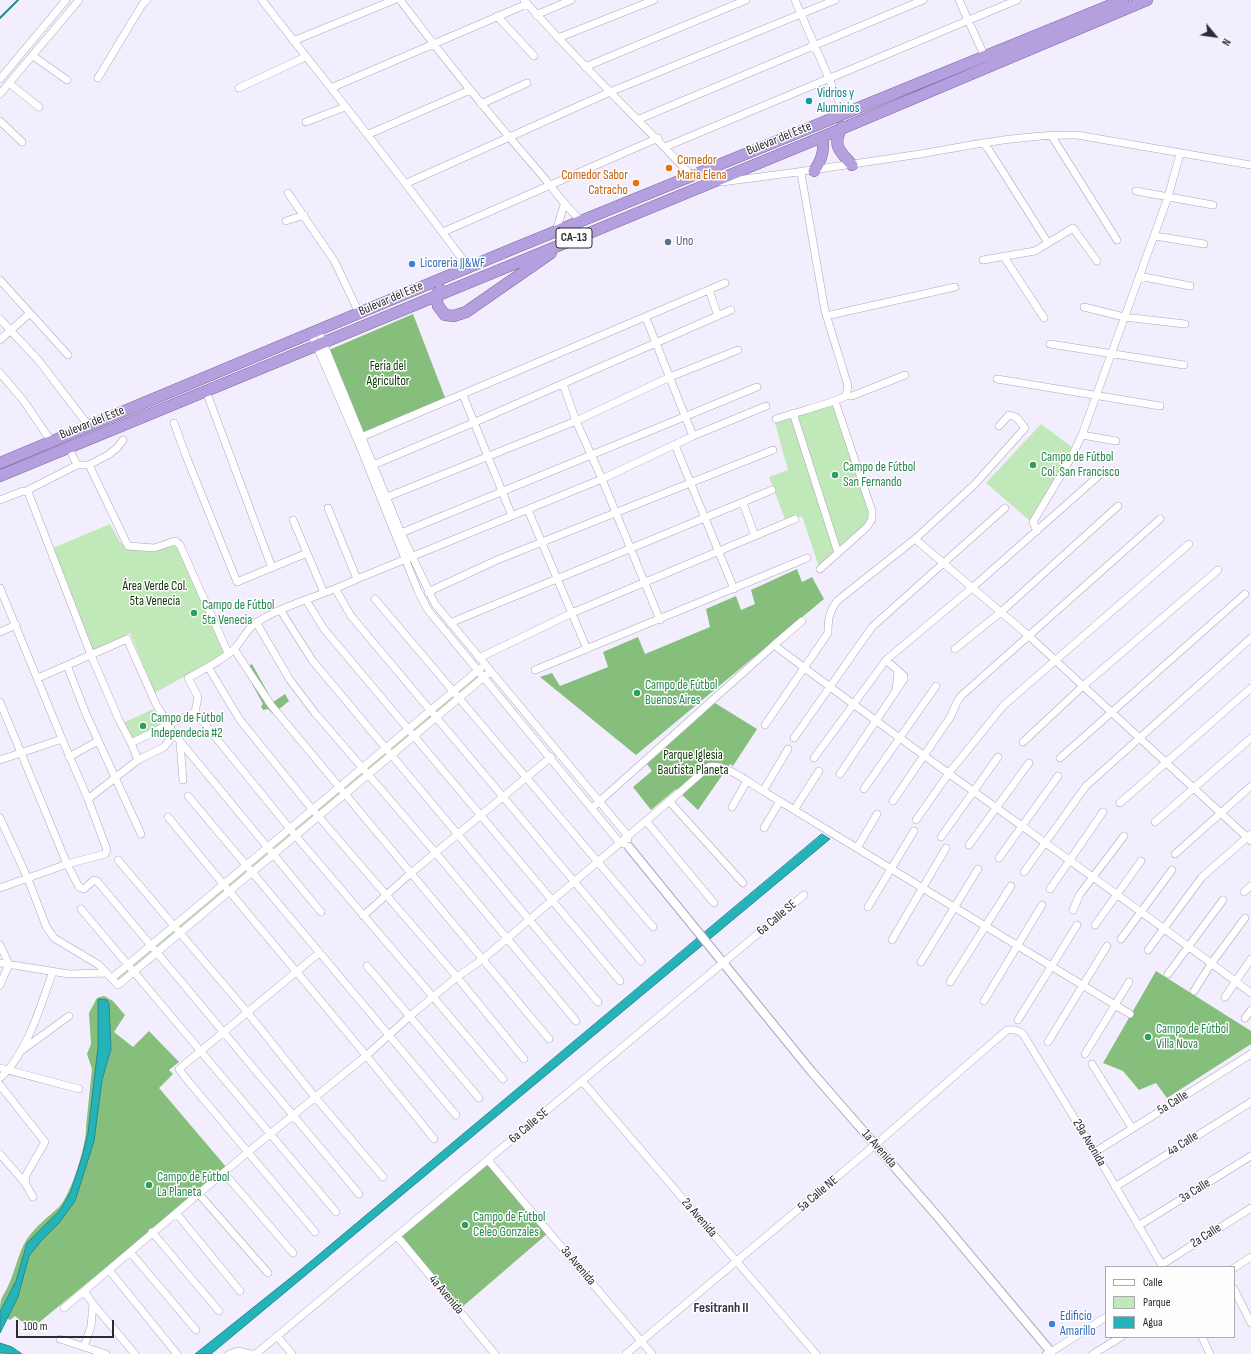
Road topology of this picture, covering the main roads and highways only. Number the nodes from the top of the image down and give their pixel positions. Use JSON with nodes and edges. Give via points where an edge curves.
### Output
{"nodes":[{"id":1,"x":1122,"y":0,"type":"edge"},
{"id":2,"x":1147,"y":0,"type":"edge"},
{"id":3,"x":812,"y":127,"type":"junction"},
{"id":4,"x":842,"y":127,"type":"junction"},
{"id":5,"x":822,"y":137,"type":"junction"},
{"id":6,"x":837,"y":148,"type":"junction"},
{"id":7,"x":852,"y":165,"type":"road end"},
{"id":8,"x":814,"y":171,"type":"road end"},
{"id":9,"x":568,"y":241,"type":"junction"},
{"id":10,"x":510,"y":250,"type":"junction"},
{"id":11,"x":436,"y":295,"type":"junction"},
{"id":12,"x":0,"y":462,"type":"edge"},
{"id":13,"x":0,"y":476,"type":"edge"}],
"edges":[{"from":1,"to":3,"type":"highway","name":"Bulevar del Este","number":"CA-13"},
{"from":2,"to":4,"type":"highway","name":"Bulevar del Este","number":"CA-13"},
{"from":3,"to":5,"type":"highway"},
{"from":3,"to":10,"type":"highway","name":"Bulevar del Este","number":"CA-13"},
{"from":4,"to":5,"type":"highway","name":"Bulevar del Este","number":"CA-13"},
{"from":4,"to":6,"type":"highway","via":[[837,137]]},
{"from":5,"to":6,"type":"highway"},
{"from":5,"to":8,"type":"highway","via":[[824,147]]},
{"from":5,"to":9,"type":"highway","name":"Bulevar del Este","number":"CA-13"},
{"from":6,"to":7,"type":"highway"},
{"from":9,"to":11,"type":"highway","name":"Bulevar del Este","number":"CA-13"},
{"from":9,"to":11,"type":"highway","via":[[466,312],[454,316],[445,314],[438,306]]},
{"from":10,"to":11,"type":"highway","via":[[498,262],[449,283]]},
{"from":10,"to":12,"type":"highway","name":"Bulevar del Este","number":"CA-13"},
{"from":11,"to":13,"type":"highway","name":"Bulevar del Este","number":"CA-13"}]}
